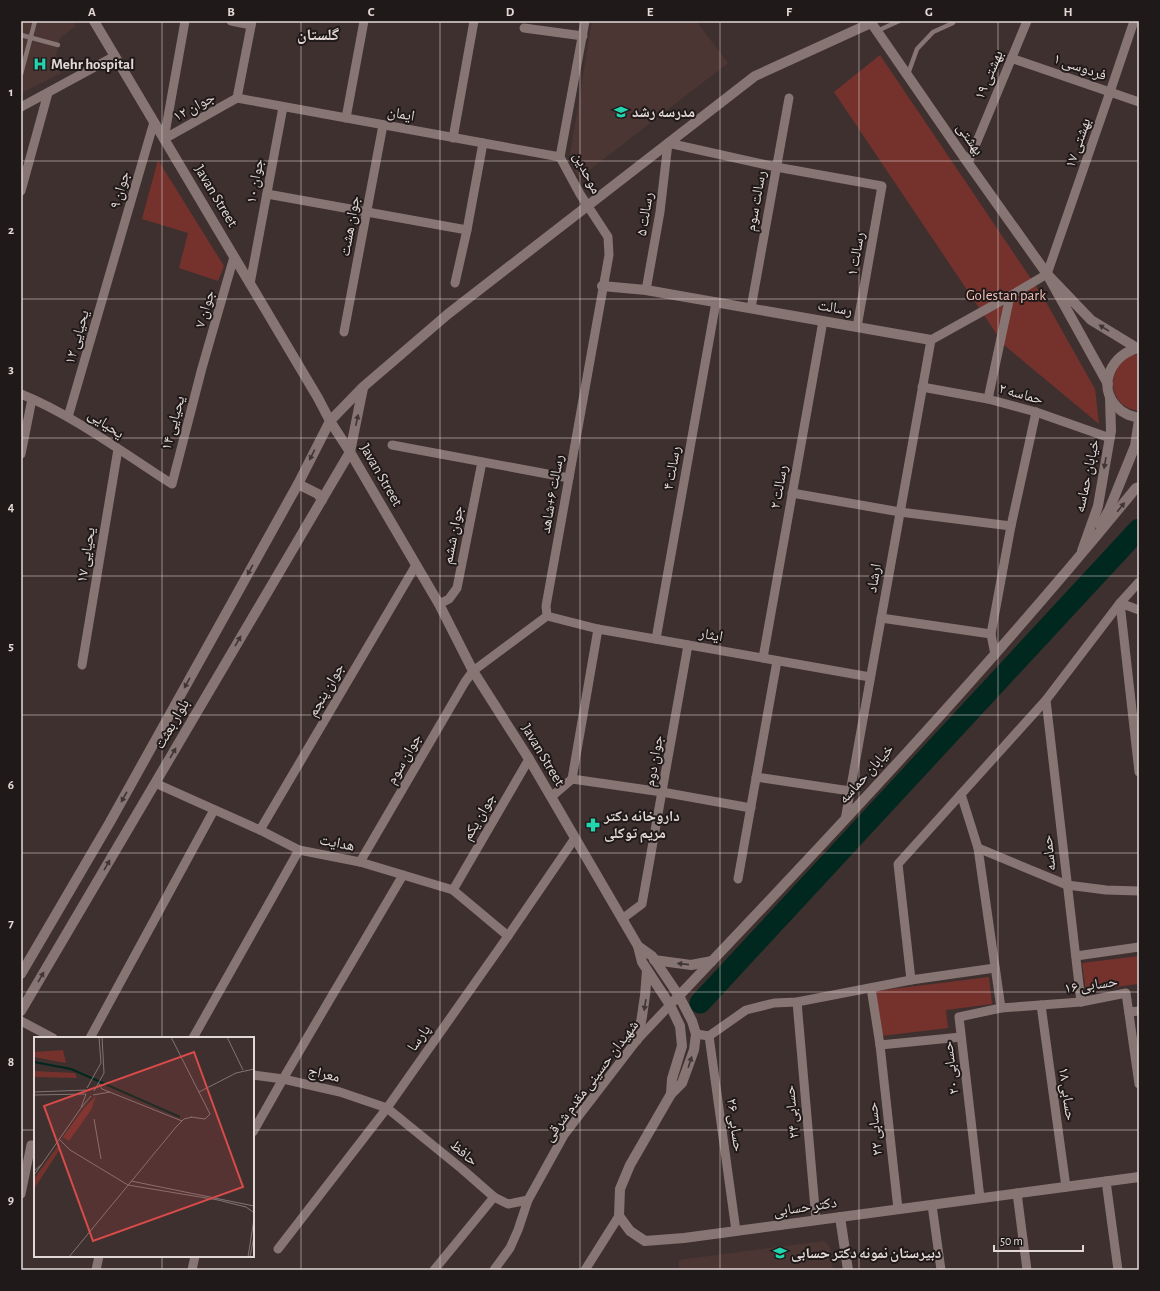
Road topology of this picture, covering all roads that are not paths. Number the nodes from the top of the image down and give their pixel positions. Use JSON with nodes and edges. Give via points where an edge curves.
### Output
{"nodes":[{"id":1,"x":35,"y":21,"type":"edge"},
{"id":2,"x":94,"y":21,"type":"edge"},
{"id":3,"x":185,"y":21,"type":"edge"},
{"id":4,"x":231,"y":21,"type":"edge"},
{"id":5,"x":364,"y":21,"type":"edge"},
{"id":6,"x":474,"y":21,"type":"edge"},
{"id":7,"x":585,"y":21,"type":"edge"},
{"id":8,"x":899,"y":21,"type":"edge"},
{"id":9,"x":952,"y":21,"type":"edge"},
{"id":10,"x":1027,"y":21,"type":"edge"},
{"id":11,"x":1134,"y":21,"type":"edge"},
{"id":12,"x":251,"y":23,"type":"edge"},
{"id":13,"x":873,"y":25,"type":"edge"},
{"id":14,"x":524,"y":28,"type":"dead end"},
{"id":15,"x":21,"y":35,"type":"edge"},
{"id":16,"x":583,"y":36,"type":"junction"},
{"id":17,"x":30,"y":38,"type":"junction"},
{"id":18,"x":58,"y":45,"type":"dead end"},
{"id":19,"x":115,"y":56,"type":"junction"},
{"id":20,"x":1011,"y":58,"type":"junction"},
{"id":21,"x":21,"y":74,"type":"edge"},
{"id":22,"x":908,"y":76,"type":"junction"},
{"id":23,"x":1110,"y":92,"type":"junction"},
{"id":24,"x":48,"y":93,"type":"junction"},
{"id":25,"x":237,"y":98,"type":"junction"},
{"id":26,"x":789,"y":98,"type":"dead end"},
{"id":27,"x":1139,"y":102,"type":"edge"},
{"id":28,"x":21,"y":107,"type":"edge"},
{"id":29,"x":283,"y":107,"type":"junction"},
{"id":30,"x":346,"y":118,"type":"junction"},
{"id":31,"x":154,"y":122,"type":"junction"},
{"id":32,"x":383,"y":125,"type":"junction"},
{"id":33,"x":453,"y":138,"type":"junction"},
{"id":34,"x":164,"y":139,"type":"junction"},
{"id":35,"x":483,"y":143,"type":"junction"},
{"id":36,"x":668,"y":143,"type":"junction"},
{"id":37,"x":560,"y":157,"type":"junction"},
{"id":38,"x":968,"y":163,"type":"junction"},
{"id":39,"x":776,"y":167,"type":"junction"},
{"id":40,"x":21,"y":191,"type":"edge"},
{"id":41,"x":267,"y":194,"type":"junction"},
{"id":42,"x":588,"y":206,"type":"junction"},
{"id":43,"x":367,"y":212,"type":"junction"},
{"id":44,"x":467,"y":230,"type":"junction"},
{"id":45,"x":234,"y":257,"type":"junction"},
{"id":46,"x":112,"y":265,"type":"joint"},
{"id":47,"x":1047,"y":274,"type":"junction"},
{"id":48,"x":454,"y":283,"type":"dead end"},
{"id":49,"x":250,"y":284,"type":"junction"},
{"id":50,"x":602,"y":286,"type":"junction"},
{"id":51,"x":646,"y":290,"type":"junction"},
{"id":52,"x":1010,"y":296,"type":"junction"},
{"id":53,"x":716,"y":302,"type":"junction"},
{"id":54,"x":751,"y":308,"type":"junction"},
{"id":55,"x":823,"y":321,"type":"junction"},
{"id":56,"x":857,"y":327,"type":"junction"},
{"id":57,"x":344,"y":332,"type":"dead end"},
{"id":58,"x":931,"y":340,"type":"junction"},
{"id":59,"x":1138,"y":348,"type":"edge"},
{"id":60,"x":202,"y":368,"type":"joint"},
{"id":61,"x":1108,"y":384,"type":"junction"},
{"id":62,"x":363,"y":387,"type":"junction"},
{"id":63,"x":922,"y":387,"type":"junction"},
{"id":64,"x":21,"y":394,"type":"edge"},
{"id":65,"x":1110,"y":397,"type":"junction"},
{"id":66,"x":32,"y":399,"type":"junction"},
{"id":67,"x":988,"y":399,"type":"junction"},
{"id":68,"x":1036,"y":412,"type":"junction"},
{"id":69,"x":68,"y":417,"type":"junction"},
{"id":70,"x":1139,"y":419,"type":"edge"},
{"id":71,"x":330,"y":421,"type":"junction"},
{"id":72,"x":1110,"y":438,"type":"junction"},
{"id":73,"x":392,"y":445,"type":"dead end"},
{"id":74,"x":118,"y":449,"type":"junction"},
{"id":75,"x":350,"y":452,"type":"junction"},
{"id":76,"x":21,"y":454,"type":"edge"},
{"id":77,"x":482,"y":462,"type":"junction"},
{"id":78,"x":569,"y":478,"type":"junction"},
{"id":79,"x":172,"y":484,"type":"joint"},
{"id":80,"x":298,"y":484,"type":"junction"},
{"id":81,"x":1139,"y":487,"type":"edge"},
{"id":82,"x":792,"y":493,"type":"junction"},
{"id":83,"x":322,"y":500,"type":"junction"},
{"id":84,"x":900,"y":512,"type":"junction"},
{"id":85,"x":1011,"y":526,"type":"junction"},
{"id":86,"x":1079,"y":559,"type":"junction"},
{"id":87,"x":416,"y":565,"type":"junction"},
{"id":88,"x":1139,"y":582,"type":"edge"},
{"id":89,"x":1120,"y":603,"type":"junction"},
{"id":90,"x":439,"y":604,"type":"junction"},
{"id":91,"x":1139,"y":610,"type":"edge"},
{"id":92,"x":547,"y":616,"type":"junction"},
{"id":93,"x":881,"y":618,"type":"junction"},
{"id":94,"x":598,"y":629,"type":"junction"},
{"id":95,"x":991,"y":634,"type":"junction"},
{"id":96,"x":656,"y":639,"type":"junction"},
{"id":97,"x":688,"y":645,"type":"junction"},
{"id":98,"x":995,"y":655,"type":"junction"},
{"id":99,"x":763,"y":658,"type":"junction"},
{"id":100,"x":777,"y":661,"type":"junction"},
{"id":101,"x":82,"y":665,"type":"dead end"},
{"id":102,"x":473,"y":671,"type":"junction"},
{"id":103,"x":870,"y":677,"type":"junction"},
{"id":104,"x":1046,"y":700,"type":"junction"},
{"id":105,"x":529,"y":759,"type":"junction"},
{"id":106,"x":1139,"y":772,"type":"edge"},
{"id":107,"x":756,"y":777,"type":"junction"},
{"id":108,"x":572,"y":779,"type":"junction"},
{"id":109,"x":155,"y":783,"type":"junction"},
{"id":110,"x":850,"y":791,"type":"junction"},
{"id":111,"x":662,"y":792,"type":"junction"},
{"id":112,"x":961,"y":794,"type":"junction"},
{"id":113,"x":551,"y":798,"type":"junction"},
{"id":114,"x":751,"y":808,"type":"junction"},
{"id":115,"x":214,"y":810,"type":"junction"},
{"id":116,"x":845,"y":820,"type":"junction"},
{"id":117,"x":260,"y":830,"type":"junction"},
{"id":118,"x":102,"y":836,"type":"junction"},
{"id":119,"x":575,"y":838,"type":"junction"},
{"id":120,"x":119,"y":844,"type":"junction"},
{"id":121,"x":978,"y":848,"type":"junction"},
{"id":122,"x":299,"y":850,"type":"junction"},
{"id":123,"x":360,"y":862,"type":"junction"},
{"id":124,"x":403,"y":875,"type":"junction"},
{"id":125,"x":738,"y":879,"type":"dead end"},
{"id":126,"x":1067,"y":885,"type":"junction"},
{"id":127,"x":453,"y":890,"type":"junction"},
{"id":128,"x":1139,"y":891,"type":"edge"},
{"id":129,"x":622,"y":919,"type":"junction"},
{"id":130,"x":508,"y":936,"type":"junction"},
{"id":131,"x":638,"y":946,"type":"junction"},
{"id":132,"x":1139,"y":947,"type":"edge"},
{"id":133,"x":1076,"y":956,"type":"junction"},
{"id":134,"x":654,"y":960,"type":"junction"},
{"id":135,"x":712,"y":961,"type":"junction"},
{"id":136,"x":995,"y":968,"type":"junction"},
{"id":137,"x":647,"y":970,"type":"junction"},
{"id":138,"x":21,"y":974,"type":"edge"},
{"id":139,"x":911,"y":980,"type":"junction"},
{"id":140,"x":871,"y":988,"type":"junction"},
{"id":141,"x":679,"y":996,"type":"junction"},
{"id":142,"x":797,"y":1002,"type":"junction"},
{"id":143,"x":1081,"y":1002,"type":"junction"},
{"id":144,"x":670,"y":1005,"type":"junction"},
{"id":145,"x":1041,"y":1005,"type":"junction"},
{"id":146,"x":1001,"y":1008,"type":"junction"},
{"id":147,"x":21,"y":1011,"type":"edge"},
{"id":148,"x":1139,"y":1011,"type":"edge"},
{"id":149,"x":1129,"y":1012,"type":"junction"},
{"id":150,"x":21,"y":1021,"type":"edge"},
{"id":151,"x":696,"y":1034,"type":"junction"},
{"id":152,"x":709,"y":1036,"type":"junction"},
{"id":153,"x":961,"y":1036,"type":"junction"},
{"id":154,"x":51,"y":1037,"type":"edge"},
{"id":155,"x":91,"y":1037,"type":"edge"},
{"id":156,"x":194,"y":1037,"type":"edge"},
{"id":157,"x":637,"y":1040,"type":"junction"},
{"id":158,"x":880,"y":1045,"type":"junction"},
{"id":159,"x":254,"y":1075,"type":"edge"},
{"id":160,"x":283,"y":1079,"type":"junction"},
{"id":161,"x":1139,"y":1084,"type":"edge"},
{"id":162,"x":670,"y":1094,"type":"junction"},
{"id":163,"x":387,"y":1108,"type":"junction"},
{"id":164,"x":254,"y":1130,"type":"edge"},
{"id":165,"x":34,"y":1143,"type":"edge"},
{"id":166,"x":1139,"y":1177,"type":"edge"},
{"id":167,"x":1106,"y":1181,"type":"junction"},
{"id":168,"x":1066,"y":1187,"type":"junction"},
{"id":169,"x":1017,"y":1193,"type":"junction"},
{"id":170,"x":21,"y":1194,"type":"edge"},
{"id":171,"x":494,"y":1197,"type":"junction"},
{"id":172,"x":980,"y":1198,"type":"junction"},
{"id":173,"x":528,"y":1200,"type":"junction"},
{"id":174,"x":932,"y":1205,"type":"junction"},
{"id":175,"x":898,"y":1209,"type":"junction"},
{"id":176,"x":619,"y":1216,"type":"junction"},
{"id":177,"x":840,"y":1217,"type":"junction"},
{"id":178,"x":816,"y":1220,"type":"junction"},
{"id":179,"x":736,"y":1231,"type":"junction"},
{"id":180,"x":278,"y":1249,"type":"dead end"},
{"id":181,"x":99,"y":1257,"type":"edge"},
{"id":182,"x":195,"y":1257,"type":"edge"},
{"id":183,"x":96,"y":1270,"type":"edge"},
{"id":184,"x":192,"y":1270,"type":"edge"},
{"id":185,"x":434,"y":1270,"type":"edge"},
{"id":186,"x":494,"y":1270,"type":"edge"},
{"id":187,"x":585,"y":1270,"type":"edge"},
{"id":188,"x":848,"y":1270,"type":"edge"},
{"id":189,"x":941,"y":1270,"type":"edge"},
{"id":190,"x":1027,"y":1270,"type":"edge"},
{"id":191,"x":1118,"y":1270,"type":"edge"}],
"edges":[{"from":1,"to":17,"type":"lane"},
{"from":2,"to":19,"type":"main road","name":"Javan Street"},
{"from":3,"to":34,"type":"street"},
{"from":4,"to":12,"type":"street"},
{"from":5,"to":30,"type":"street"},
{"from":6,"to":33,"type":"street"},
{"from":7,"to":16,"type":"street","name":"موحدین"},
{"from":8,"to":13,"type":"lane"},
{"from":9,"to":22,"type":"lane","via":[[953,23],[934,32],[917,49]]},
{"from":10,"to":20,"type":"street","name":"بهشتی ۱۹"},
{"from":11,"to":23,"type":"street","name":"بهشتی ۱۷"},
{"from":12,"to":25,"type":"street"},
{"from":13,"to":22,"type":"main road","name":"بهشتی"},
{"from":13,"to":36,"type":"main road","name":"بلوار بعثت","via":[[755,76]]},
{"from":14,"to":16,"type":"street"},
{"from":15,"to":17,"type":"lane"},
{"from":16,"to":37,"type":"street","name":"موحدین"},
{"from":17,"to":18,"type":"lane"},
{"from":17,"to":21,"type":"lane"},
{"from":19,"to":24,"type":"street"},
{"from":19,"to":31,"type":"main road","name":"Javan Street"},
{"from":20,"to":23,"type":"street","name":"فردوسی ۱"},
{"from":20,"to":38,"type":"street","name":"بهشتی ۱۹"},
{"from":22,"to":38,"type":"main road","name":"بهشتی"},
{"from":23,"to":27,"type":"street","name":"فردوسی ۱"},
{"from":23,"to":47,"type":"street","name":"بهشتی ۱۷"},
{"from":24,"to":28,"type":"street"},
{"from":24,"to":40,"type":"street"},
{"from":25,"to":29,"type":"street","name":"ایمان"},
{"from":25,"to":34,"type":"street","name":"جوان ۱۲"},
{"from":26,"to":39,"type":"street","name":"رسالت سوم"},
{"from":29,"to":30,"type":"street","name":"ایمان"},
{"from":29,"to":41,"type":"street","name":"جوان ۱۰"},
{"from":30,"to":32,"type":"street","name":"ایمان"},
{"from":31,"to":34,"type":"main road","name":"Javan Street"},
{"from":31,"to":46,"type":"street","name":"جوان ۹"},
{"from":32,"to":33,"type":"street","name":"ایمان"},
{"from":32,"to":43,"type":"street","name":"جوان هشت"},
{"from":33,"to":35,"type":"street","name":"ایمان"},
{"from":34,"to":45,"type":"main road","name":"Javan Street"},
{"from":35,"to":37,"type":"street","name":"ایمان"},
{"from":35,"to":44,"type":"street"},
{"from":36,"to":39,"type":"street"},
{"from":36,"to":42,"type":"main road","name":"بلوار بعثت"},
{"from":36,"to":51,"type":"street","name":"رسالت ۵","via":[[660,212]]},
{"from":37,"to":42,"type":"street","name":"موحدین"},
{"from":38,"to":47,"type":"main road","name":"بهشتی"},
{"from":39,"to":54,"type":"street","name":"رسالت سوم"},
{"from":39,"to":56,"type":"street","name":"رسالت ۱","via":[[882,186]]},
{"from":41,"to":43,"type":"street"},
{"from":41,"to":49,"type":"street","name":"جوان ۱۰"},
{"from":42,"to":50,"type":"street","name":"موحدین","via":[[608,237],[609,255]]},
{"from":42,"to":62,"type":"main road","name":"بلوار بعثت","via":[[448,314]]},
{"from":43,"to":44,"type":"street"},
{"from":43,"to":57,"type":"street","name":"جوان هشت"},
{"from":44,"to":48,"type":"street"},
{"from":45,"to":49,"type":"main road","name":"Javan Street"},
{"from":45,"to":60,"type":"street","name":"جوان ۷"},
{"from":46,"to":69,"type":"street","name":"یحیایی ۱۲"},
{"from":47,"to":52,"type":"street"},
{"from":59,"to":47,"type":"main road","one_way":true,"via":[[1091,320]]},
{"from":47,"to":61,"type":"main road"},
{"from":49,"to":71,"type":"main road","name":"Javan Street"},
{"from":50,"to":51,"type":"main road","name":"رسالت"},
{"from":50,"to":78,"type":"street","name":"رسالت ۶+شاهد"},
{"from":51,"to":53,"type":"main road","name":"رسالت"},
{"from":52,"to":58,"type":"street"},
{"from":52,"to":67,"type":"street"},
{"from":53,"to":54,"type":"main road","name":"رسالت"},
{"from":53,"to":96,"type":"street","name":"رسالت ۴"},
{"from":54,"to":55,"type":"main road","name":"رسالت"},
{"from":55,"to":56,"type":"main road","name":"رسالت"},
{"from":55,"to":82,"type":"street","name":"رسالت ۲"},
{"from":56,"to":58,"type":"main road","name":"رسالت"},
{"from":58,"to":63,"type":"street","name":"ارشاد"},
{"from":59,"to":61,"type":"main road","via":[[1125,352],[1116,360],[1110,371]]},
{"from":60,"to":79,"type":"street","name":"یحیایی ۱۴"},
{"from":61,"to":65,"type":"main road","name":"خیابان حماسه"},
{"from":62,"to":71,"type":"main road","name":"بلوار بعثت"},
{"from":75,"to":62,"type":"main road","name":"بلوار بعثت","one_way":true},
{"from":63,"to":67,"type":"street","name":"حماسه ۲"},
{"from":63,"to":84,"type":"street","name":"ارشاد"},
{"from":64,"to":66,"type":"street","name":"یحیایی"},
{"from":65,"to":70,"type":"main road","via":[[1127,415]]},
{"from":65,"to":72,"type":"main road","name":"خیابان حماسه"},
{"from":66,"to":69,"type":"street","name":"یحیایی"},
{"from":66,"to":76,"type":"street"},
{"from":67,"to":68,"type":"street","name":"حماسه ۲"},
{"from":68,"to":72,"type":"street","name":"حماسه ۲"},
{"from":68,"to":85,"type":"street"},
{"from":69,"to":74,"type":"street","name":"یحیایی"},
{"from":70,"to":86,"type":"main road","name":"خیابان حماسه","via":[[1135,446],[1109,510]]},
{"from":71,"to":75,"type":"main road","name":"Javan Street"},
{"from":71,"to":80,"type":"main road","name":"بلوار بعثت","one_way":true},
{"from":72,"to":86,"type":"main road","name":"خیابان حماسه","one_way":true,"via":[[1098,506]]},
{"from":73,"to":77,"type":"street"},
{"from":74,"to":79,"type":"street","name":"یحیایی"},
{"from":74,"to":101,"type":"street","name":"یحیایی ۱۷"},
{"from":75,"to":83,"type":"main road","name":"بلوار بعثت"},
{"from":75,"to":87,"type":"main road","name":"Javan Street"},
{"from":77,"to":78,"type":"street"},
{"from":77,"to":90,"type":"street","name":"جوان ششم","via":[[457,588],[449,599]]},
{"from":78,"to":92,"type":"street","name":"رسالت ۶+شاهد","via":[[546,606]]},
{"from":80,"to":83,"type":"main road","via":[[318,494]]},
{"from":80,"to":118,"type":"main road","name":"بلوار بعثت","one_way":true},
{"from":86,"to":81,"type":"main road","one_way":true},
{"from":82,"to":84,"type":"street"},
{"from":82,"to":99,"type":"street","name":"رسالت ۲"},
{"from":109,"to":83,"type":"main road","name":"بلوار بعثت","one_way":true},
{"from":84,"to":85,"type":"street"},
{"from":84,"to":93,"type":"street","name":"ارشاد"},
{"from":85,"to":95,"type":"street"},
{"from":86,"to":98,"type":"main road","name":"خیابان حماسه"},
{"from":87,"to":90,"type":"main road","name":"Javan Street"},
{"from":87,"to":117,"type":"street","name":"جوان پنجم"},
{"from":88,"to":89,"type":"street"},
{"from":89,"to":91,"type":"street"},
{"from":89,"to":104,"type":"street"},
{"from":89,"to":106,"type":"street"},
{"from":90,"to":102,"type":"main road","name":"Javan Street"},
{"from":92,"to":94,"type":"street","name":"ایثار"},
{"from":92,"to":102,"type":"street"},
{"from":93,"to":95,"type":"street"},
{"from":93,"to":103,"type":"street","name":"ارشاد"},
{"from":94,"to":96,"type":"street","name":"ایثار"},
{"from":94,"to":108,"type":"street"},
{"from":95,"to":98,"type":"street"},
{"from":96,"to":97,"type":"street","name":"ایثار"},
{"from":97,"to":99,"type":"street","name":"ایثار"},
{"from":97,"to":111,"type":"street","name":"جوان دوم"},
{"from":98,"to":116,"type":"main road","name":"خیابان حماسه"},
{"from":99,"to":100,"type":"street","name":"ایثار"},
{"from":100,"to":103,"type":"street","name":"ایثار"},
{"from":100,"to":107,"type":"street"},
{"from":102,"to":105,"type":"main road","name":"Javan Street"},
{"from":102,"to":123,"type":"street","name":"جوان سوم"},
{"from":103,"to":110,"type":"street","name":"ارشاد"},
{"from":104,"to":112,"type":"street"},
{"from":104,"to":126,"type":"street","name":"حماسه"},
{"from":105,"to":113,"type":"main road","name":"Javan Street"},
{"from":105,"to":127,"type":"street","name":"جوان یکم"},
{"from":107,"to":110,"type":"street"},
{"from":107,"to":114,"type":"street"},
{"from":108,"to":111,"type":"street"},
{"from":108,"to":113,"type":"street"},
{"from":109,"to":115,"type":"street","name":"هدایت"},
{"from":109,"to":120,"type":"main road","name":"بلوار بعثت"},
{"from":110,"to":116,"type":"street","name":"ارشاد"},
{"from":111,"to":114,"type":"street"},
{"from":111,"to":129,"type":"street","name":"جوان دوم","via":[[642,904]]},
{"from":112,"to":121,"type":"street"},
{"from":112,"to":139,"type":"street","via":[[898,864]]},
{"from":113,"to":119,"type":"main road","name":"Javan Street"},
{"from":114,"to":125,"type":"street"},
{"from":115,"to":117,"type":"street","name":"هدایت"},
{"from":115,"to":155,"type":"street"},
{"from":116,"to":135,"type":"main road","name":"خیابان حماسه"},
{"from":117,"to":122,"type":"street","name":"هدایت"},
{"from":118,"to":120,"type":"main road"},
{"from":118,"to":138,"type":"main road","name":"بلوار بعثت"},
{"from":119,"to":129,"type":"main road","name":"Javan Street"},
{"from":119,"to":130,"type":"street","name":"پارسا"},
{"from":147,"to":120,"type":"main road","name":"بلوار بعثت","one_way":true},
{"from":121,"to":126,"type":"street"},
{"from":121,"to":136,"type":"street"},
{"from":122,"to":123,"type":"street","name":"هدایت"},
{"from":122,"to":156,"type":"street"},
{"from":123,"to":124,"type":"street","name":"هدایت"},
{"from":124,"to":127,"type":"street","name":"هدایت"},
{"from":124,"to":160,"type":"street"},
{"from":126,"to":128,"type":"street"},
{"from":126,"to":133,"type":"street","name":"حماسه"},
{"from":127,"to":130,"type":"street","name":"هدایت"},
{"from":129,"to":131,"type":"main road","name":"Javan Street"},
{"from":130,"to":163,"type":"street","name":"پارسا"},
{"from":131,"to":134,"type":"main road","name":"Javan Street"},
{"from":131,"to":137,"type":"main road","name":"Javan Street"},
{"from":132,"to":133,"type":"street"},
{"from":133,"to":143,"type":"street","name":"حماسه"},
{"from":135,"to":134,"type":"main road","one_way":true,"via":[[691,965]]},
{"from":134,"to":141,"type":"main road","name":"Javan Street"},
{"from":135,"to":141,"type":"main road","name":"خیابان حماسه"},
{"from":136,"to":139,"type":"street"},
{"from":136,"to":146,"type":"street"},
{"from":137,"to":144,"type":"main road","name":"Javan Street"},
{"from":137,"to":157,"type":"main road","one_way":true,"via":[[646,998]]},
{"from":139,"to":140,"type":"street"},
{"from":140,"to":142,"type":"street"},
{"from":140,"to":158,"type":"street","name":"حسابی ۲۲"},
{"from":141,"to":144,"type":"main road","name":"خیابان حماسه"},
{"from":141,"to":151,"type":"main road"},
{"from":142,"to":152,"type":"street","via":[[774,1002],[746,1010]]},
{"from":142,"to":178,"type":"street","name":"حسابی ۲۴"},
{"from":143,"to":145,"type":"street","name":"حسابی ۱۶"},
{"from":143,"to":149,"type":"street","name":"حسابی ۱۶","via":[[1126,994]]},
{"from":144,"to":157,"type":"street","name":"شهیدان حسینی مقدم شرقی"},
{"from":144,"to":162,"type":"main road","via":[[680,1026],[682,1046]]},
{"from":145,"to":146,"type":"street","name":"حسابی ۲۰"},
{"from":145,"to":168,"type":"street","name":"حسابی ۱۸"},
{"from":146,"to":153,"type":"street","name":"حسابی ۲۰","via":[[959,1017]]},
{"from":148,"to":149,"type":"street"},
{"from":149,"to":161,"type":"street","name":"حسابی ۱۶"},
{"from":150,"to":154,"type":"street"},
{"from":151,"to":152,"type":"street"},
{"from":162,"to":151,"type":"main road","one_way":true,"via":[[682,1083],[694,1050]]},
{"from":152,"to":179,"type":"street","name":"حسابی ۲۶"},
{"from":153,"to":158,"type":"street"},
{"from":153,"to":172,"type":"street","name":"حسابی ۲۰"},
{"from":157,"to":173,"type":"street","name":"شهیدان حسینی مقدم شرقی","via":[[564,1134]]},
{"from":158,"to":175,"type":"street","name":"حسابی ۲۲"},
{"from":159,"to":160,"type":"street","name":"معراج"},
{"from":160,"to":163,"type":"street","name":"معراج","via":[[340,1092]]},
{"from":160,"to":164,"type":"street"},
{"from":162,"to":176,"type":"main road","via":[[630,1165],[620,1189]]},
{"from":163,"to":171,"type":"street","name":"حافظ"},
{"from":163,"to":180,"type":"street","name":"پارسا"},
{"from":165,"to":170,"type":"street"},
{"from":166,"to":167,"type":"main road","name":"دکتر حسابی"},
{"from":167,"to":168,"type":"main road","name":"دکتر حسابی"},
{"from":167,"to":191,"type":"street"},
{"from":168,"to":169,"type":"main road","name":"دکتر حسابی"},
{"from":169,"to":172,"type":"main road","name":"دکتر حسابی"},
{"from":169,"to":190,"type":"street"},
{"from":171,"to":173,"type":"street","name":"حافظ","via":[[508,1204]]},
{"from":171,"to":185,"type":"street"},
{"from":172,"to":174,"type":"main road","name":"دکتر حسابی"},
{"from":173,"to":186,"type":"street","name":"شهیدان حسینی مقدم شرقی","via":[[510,1248]]},
{"from":174,"to":175,"type":"main road","name":"دکتر حسابی"},
{"from":174,"to":189,"type":"street"},
{"from":175,"to":177,"type":"main road","name":"دکتر حسابی"},
{"from":176,"to":179,"type":"main road","name":"دکتر حسابی","via":[[630,1231],[645,1241]]},
{"from":176,"to":187,"type":"street"},
{"from":177,"to":178,"type":"main road","name":"دکتر حسابی"},
{"from":177,"to":188,"type":"main road"},
{"from":178,"to":179,"type":"main road","name":"دکتر حسابی"},
{"from":181,"to":183,"type":"street"},
{"from":182,"to":184,"type":"street"}]}
